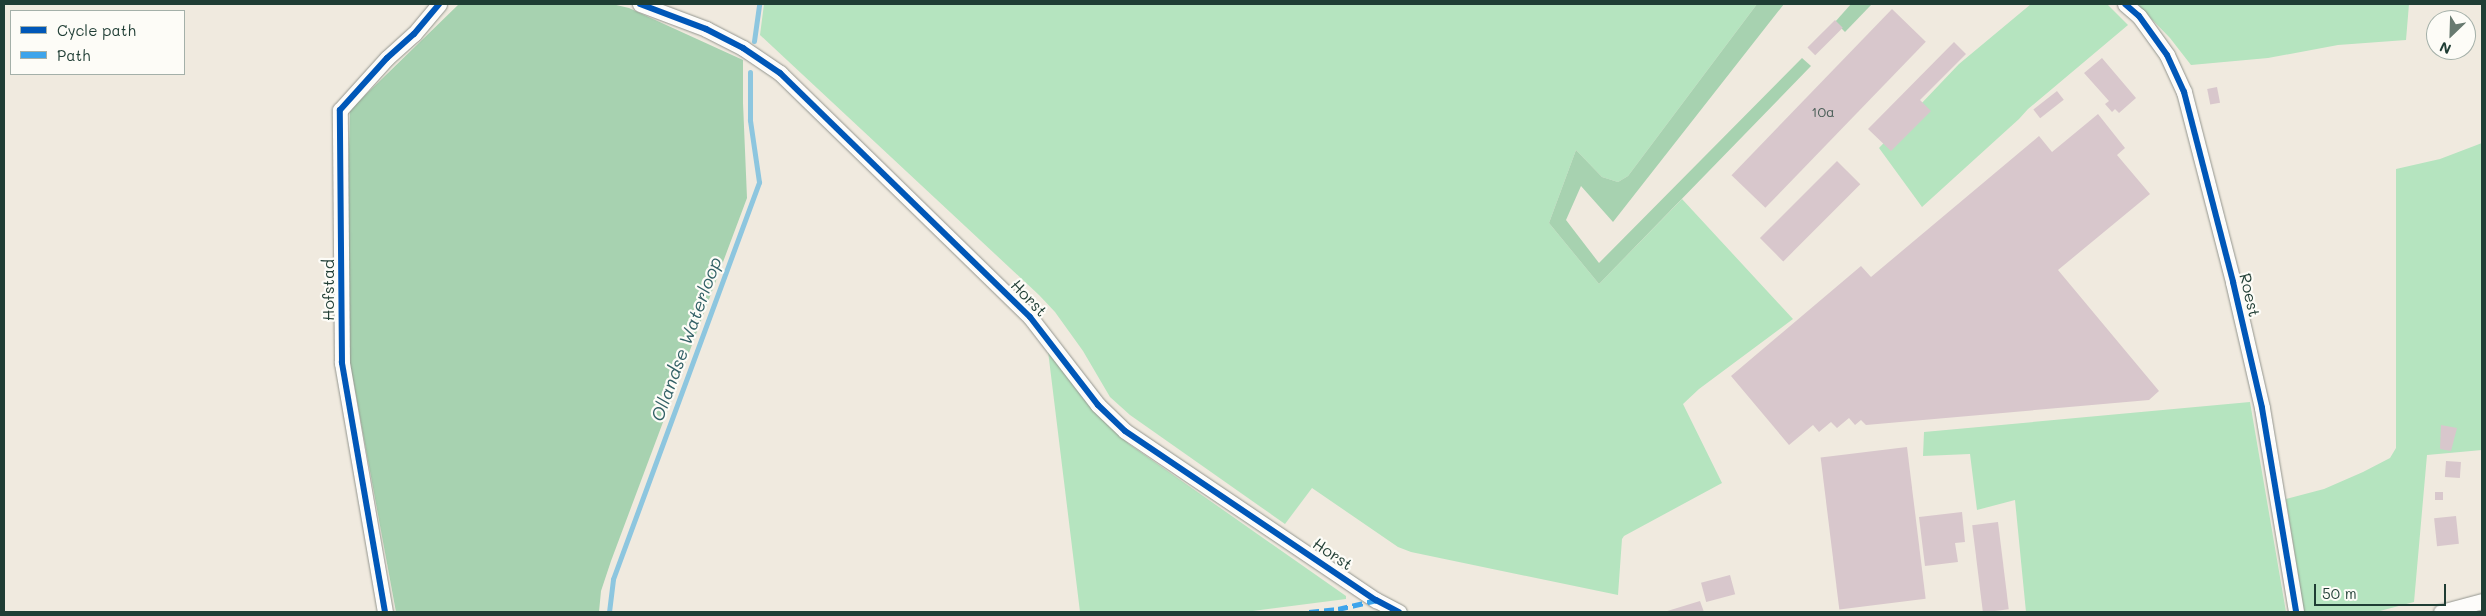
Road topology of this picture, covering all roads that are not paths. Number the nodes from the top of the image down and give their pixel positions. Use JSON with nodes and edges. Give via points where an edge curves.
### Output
{"nodes":[{"id":1,"x":640,"y":4,"type":"edge"},
{"id":2,"x":2125,"y":4,"type":"edge"},
{"id":3,"x":437,"y":5,"type":"edge"},
{"id":4,"x":2482,"y":601,"type":"edge"},
{"id":5,"x":385,"y":612,"type":"edge"},
{"id":6,"x":1399,"y":612,"type":"edge"},
{"id":7,"x":2296,"y":612,"type":"edge"},
{"id":8,"x":2441,"y":612,"type":"edge"}],
"edges":[{"from":1,"to":6,"type":"street","name":"Horst","via":[[706,29],[743,48],[780,73],[1030,317],[1098,405],[1125,431],[1376,600]]},
{"from":2,"to":7,"type":"street","name":"Roest","via":[[2139,16],[2167,55],[2184,92],[2262,408]]},
{"from":3,"to":5,"type":"street","name":"Hofstad","via":[[414,34],[387,58],[340,110],[342,363]]},
{"from":4,"to":8,"type":"street"}]}
